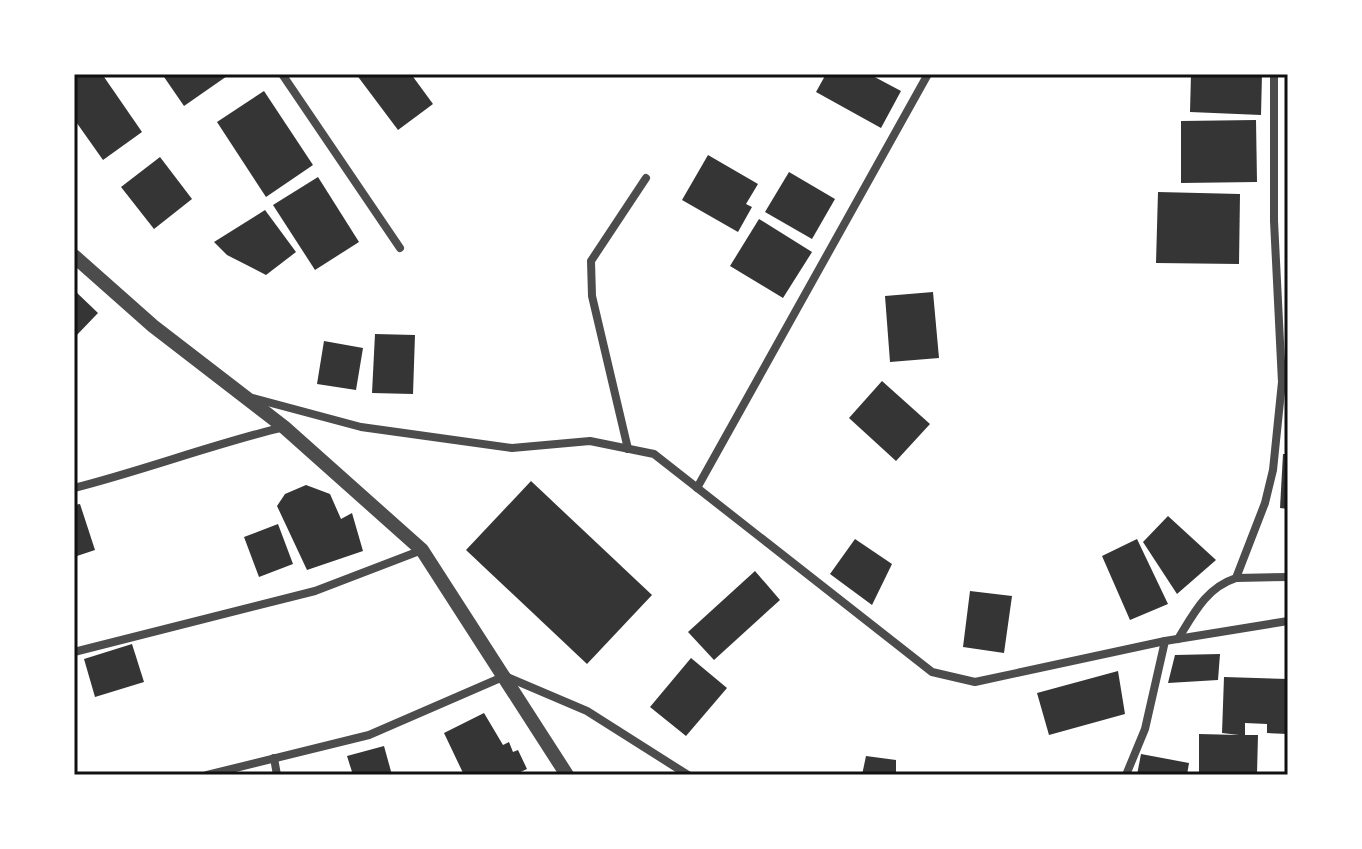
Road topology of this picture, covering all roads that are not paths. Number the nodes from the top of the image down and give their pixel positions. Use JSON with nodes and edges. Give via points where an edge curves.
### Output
{"nodes":[{"id":1,"x":282,"y":74,"type":"edge"},
{"id":2,"x":928,"y":74,"type":"edge"},
{"id":3,"x":1274,"y":74,"type":"edge"},
{"id":4,"x":646,"y":178,"type":"dead end"},
{"id":5,"x":400,"y":248,"type":"dead end"},
{"id":6,"x":75,"y":259,"type":"edge"},
{"id":7,"x":245,"y":396,"type":"junction"},
{"id":8,"x":284,"y":427,"type":"junction"},
{"id":9,"x":628,"y":449,"type":"junction"},
{"id":10,"x":74,"y":488,"type":"edge"},
{"id":11,"x":697,"y":488,"type":"junction"},
{"id":12,"x":422,"y":550,"type":"junction"},
{"id":13,"x":1288,"y":577,"type":"edge"},
{"id":14,"x":1236,"y":578,"type":"junction"},
{"id":15,"x":1288,"y":621,"type":"edge"},
{"id":16,"x":1178,"y":639,"type":"junction"},
{"id":17,"x":1165,"y":641,"type":"junction"},
{"id":18,"x":74,"y":652,"type":"edge"},
{"id":19,"x":505,"y":676,"type":"junction"},
{"id":20,"x":274,"y":758,"type":"junction"},
{"id":21,"x":207,"y":775,"type":"edge"},
{"id":22,"x":277,"y":775,"type":"edge"},
{"id":23,"x":567,"y":775,"type":"edge"},
{"id":24,"x":688,"y":775,"type":"edge"},
{"id":25,"x":1126,"y":775,"type":"edge"}],
"edges":[{"from":1,"to":5,"type":"street"},
{"from":2,"to":11,"type":"street"},
{"from":3,"to":14,"type":"street","via":[[1282,382],[1273,470]]},
{"from":4,"to":9,"type":"street","via":[[591,261],[592,296]]},
{"from":6,"to":7,"type":"street"},
{"from":7,"to":8,"type":"street"},
{"from":7,"to":9,"type":"street","via":[[361,427],[512,448],[590,441]]},
{"from":8,"to":10,"type":"street"},
{"from":8,"to":12,"type":"street"},
{"from":9,"to":11,"type":"street","via":[[654,454]]},
{"from":11,"to":17,"type":"street","via":[[932,672],[975,682]]},
{"from":12,"to":18,"type":"street","via":[[315,591]]},
{"from":12,"to":19,"type":"street"},
{"from":13,"to":14,"type":"street"},
{"from":14,"to":16,"type":"street","via":[[1219,584],[1198,605]]},
{"from":15,"to":16,"type":"street"},
{"from":16,"to":17,"type":"street"},
{"from":17,"to":25,"type":"street","via":[[1145,729]]},
{"from":19,"to":20,"type":"street","via":[[369,735]]},
{"from":19,"to":23,"type":"street"},
{"from":19,"to":24,"type":"street","via":[[587,711]]},
{"from":20,"to":21,"type":"street"},
{"from":20,"to":22,"type":"street"}]}
